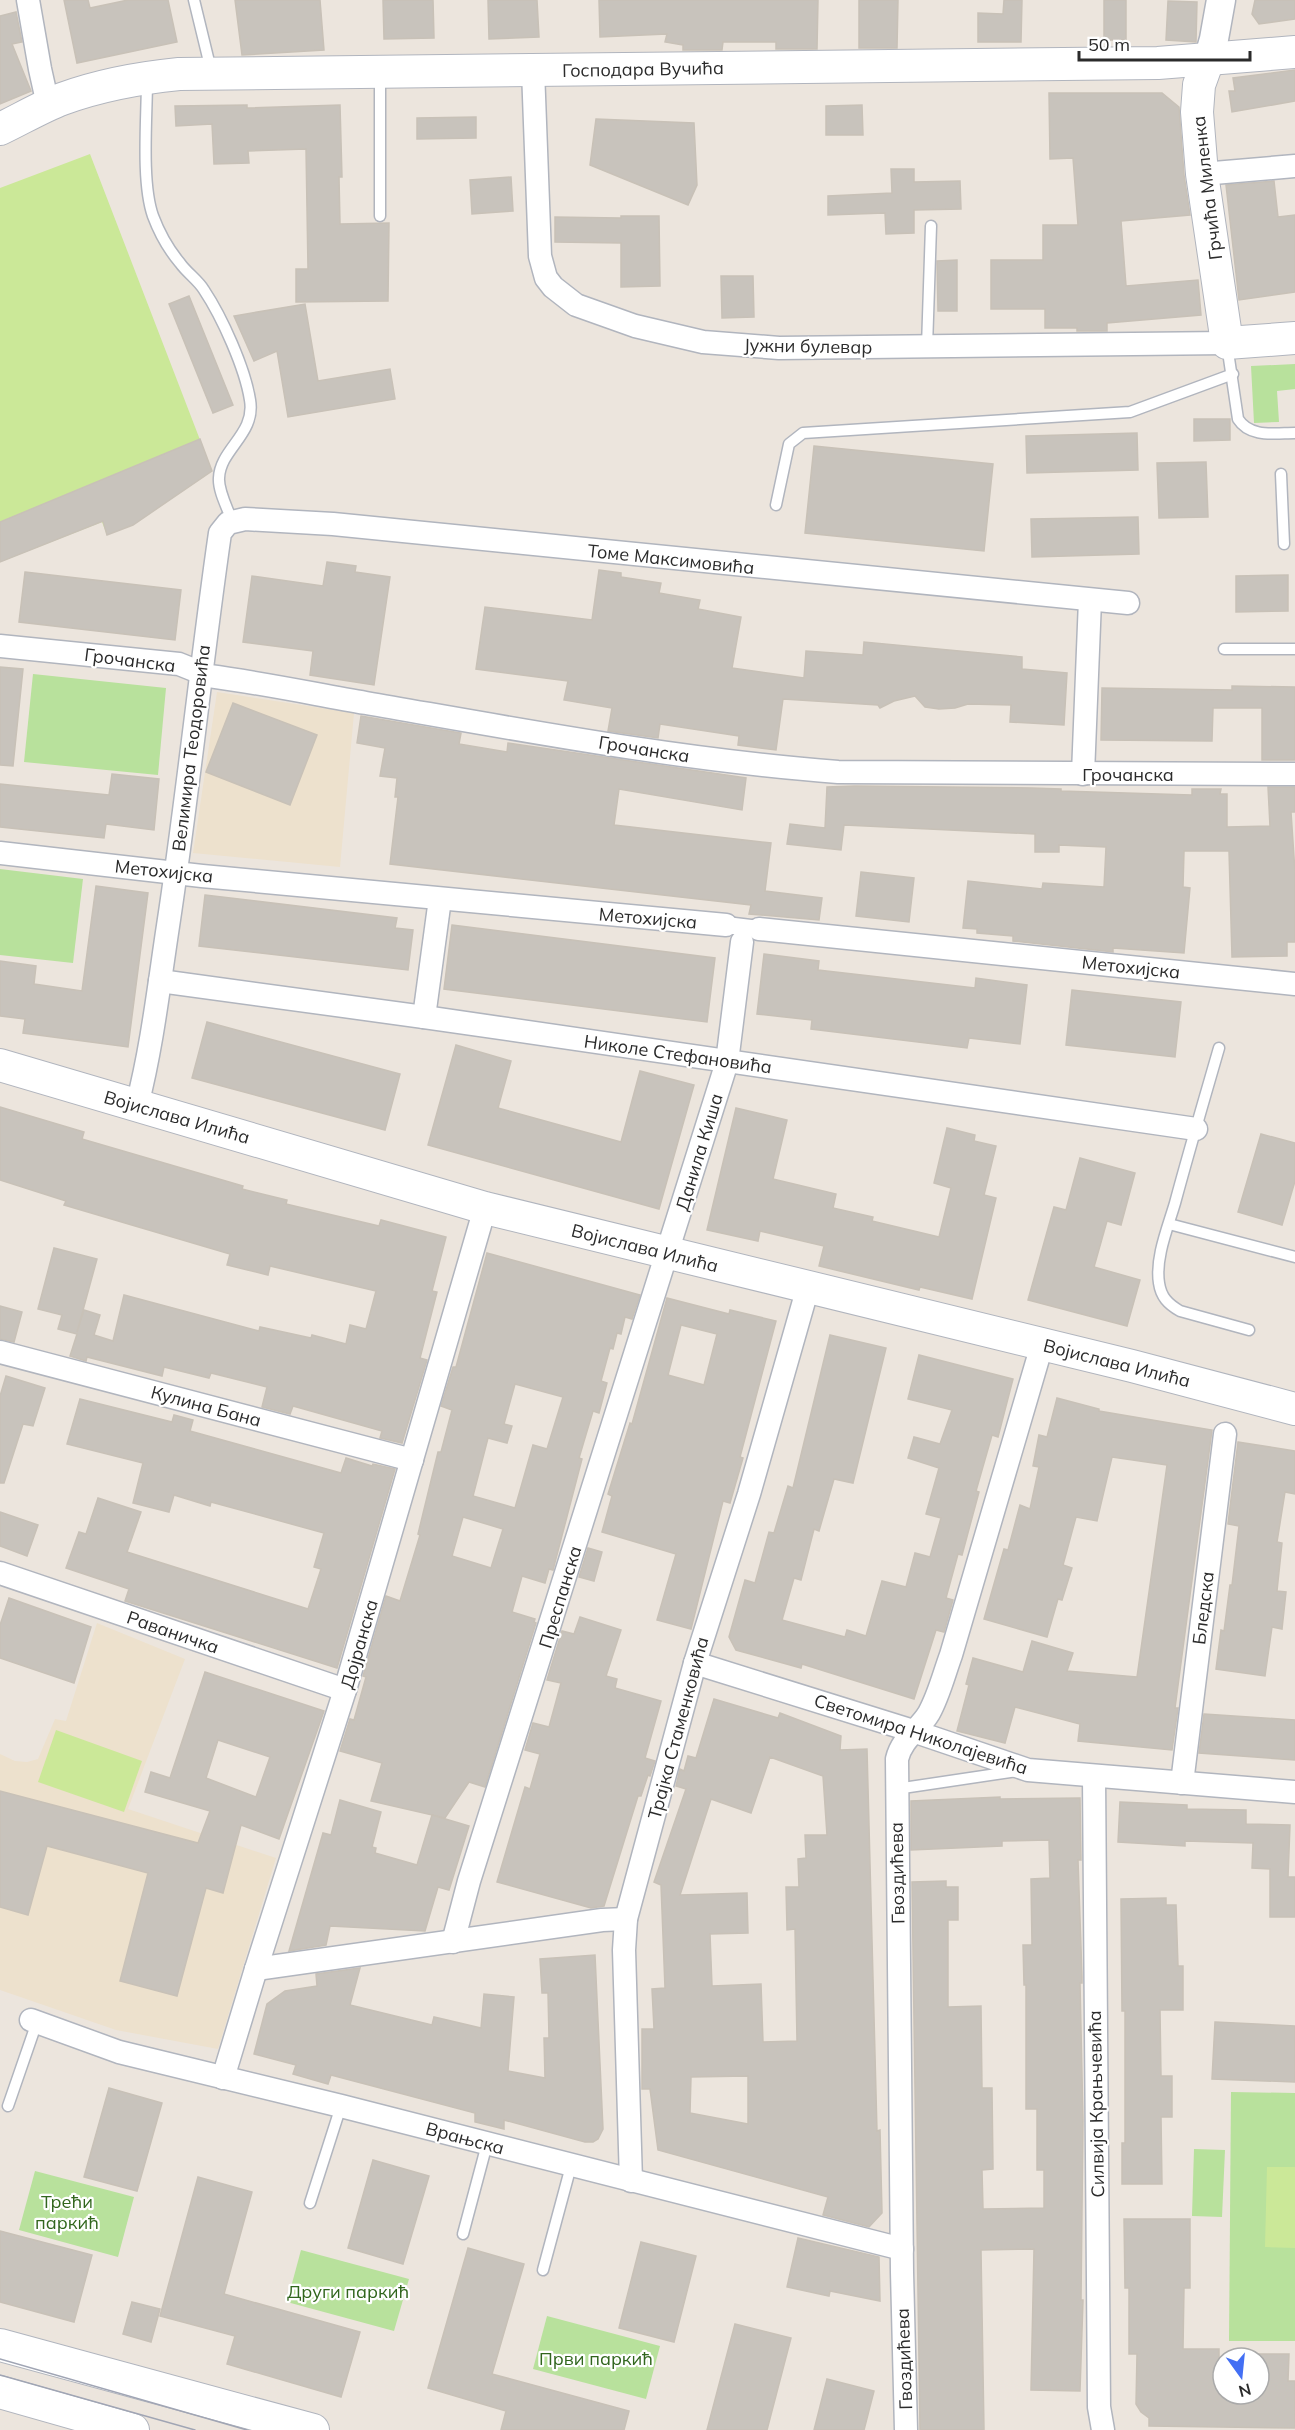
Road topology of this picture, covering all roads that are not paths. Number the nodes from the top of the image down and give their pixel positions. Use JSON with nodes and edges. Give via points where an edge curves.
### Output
{"nodes":[{"id":1,"x":28,"y":0,"type":"edge"},
{"id":2,"x":194,"y":0,"type":"edge"},
{"id":3,"x":1221,"y":0,"type":"edge"},
{"id":4,"x":1295,"y":52,"type":"edge"},
{"id":5,"x":1208,"y":60,"type":"junction"},
{"id":6,"x":533,"y":70,"type":"junction"},
{"id":7,"x":380,"y":72,"type":"junction"},
{"id":8,"x":212,"y":74,"type":"junction"},
{"id":9,"x":147,"y":77,"type":"junction"},
{"id":10,"x":48,"y":105,"type":"junction"},
{"id":11,"x":0,"y":129,"type":"edge"},
{"id":12,"x":1295,"y":166,"type":"edge"},
{"id":13,"x":1202,"y":174,"type":"junction"},
{"id":14,"x":380,"y":216,"type":"dead end"},
{"id":15,"x":931,"y":226,"type":"dead end"},
{"id":16,"x":1295,"y":339,"type":"edge"},
{"id":17,"x":1227,"y":343,"type":"junction"},
{"id":18,"x":927,"y":347,"type":"junction"},
{"id":19,"x":1233,"y":374,"type":"junction"},
{"id":20,"x":1295,"y":433,"type":"edge"},
{"id":21,"x":1281,"y":474,"type":"dead end"},
{"id":22,"x":1295,"y":501,"type":"edge"},
{"id":23,"x":1283,"y":502,"type":"junction"},
{"id":24,"x":776,"y":505,"type":"dead end"},
{"id":25,"x":226,"y":527,"type":"junction"},
{"id":26,"x":1284,"y":543,"type":"dead end"},
{"id":27,"x":1090,"y":600,"type":"junction"},
{"id":28,"x":1128,"y":603,"type":"dead end"},
{"id":29,"x":0,"y":646,"type":"edge"},
{"id":30,"x":1224,"y":649,"type":"dead end"},
{"id":31,"x":1295,"y":649,"type":"edge"},
{"id":32,"x":200,"y":673,"type":"junction"},
{"id":33,"x":1083,"y":774,"type":"junction"},
{"id":34,"x":1295,"y":774,"type":"edge"},
{"id":35,"x":0,"y":853,"type":"edge"},
{"id":36,"x":176,"y":873,"type":"junction"},
{"id":37,"x":440,"y":899,"type":"junction"},
{"id":38,"x":726,"y":925,"type":"joint"},
{"id":39,"x":751,"y":935,"type":"junction"},
{"id":40,"x":160,"y":981,"type":"junction"},
{"id":41,"x":1295,"y":984,"type":"edge"},
{"id":42,"x":424,"y":1017,"type":"junction"},
{"id":43,"x":1219,"y":1048,"type":"dead end"},
{"id":44,"x":727,"y":1062,"type":"junction"},
{"id":45,"x":0,"y":1065,"type":"edge"},
{"id":46,"x":137,"y":1105,"type":"junction"},
{"id":47,"x":1196,"y":1129,"type":"junction"},
{"id":48,"x":485,"y":1208,"type":"junction"},
{"id":49,"x":1169,"y":1224,"type":"junction"},
{"id":50,"x":668,"y":1254,"type":"junction"},
{"id":51,"x":1295,"y":1257,"type":"edge"},
{"id":52,"x":808,"y":1287,"type":"junction"},
{"id":53,"x":1249,"y":1330,"type":"dead end"},
{"id":54,"x":1042,"y":1345,"type":"junction"},
{"id":55,"x":0,"y":1352,"type":"edge"},
{"id":56,"x":1295,"y":1408,"type":"edge"},
{"id":57,"x":1225,"y":1434,"type":"dead end"},
{"id":58,"x":412,"y":1460,"type":"junction"},
{"id":59,"x":0,"y":1573,"type":"edge"},
{"id":60,"x":695,"y":1663,"type":"junction"},
{"id":61,"x":345,"y":1690,"type":"junction"},
{"id":62,"x":913,"y":1731,"type":"junction"},
{"id":63,"x":1028,"y":1770,"type":"junction"},
{"id":64,"x":1094,"y":1777,"type":"junction"},
{"id":65,"x":1182,"y":1783,"type":"junction"},
{"id":66,"x":896,"y":1789,"type":"junction"},
{"id":67,"x":1295,"y":1792,"type":"edge"},
{"id":68,"x":626,"y":1919,"type":"junction"},
{"id":69,"x":453,"y":1942,"type":"junction"},
{"id":70,"x":256,"y":1969,"type":"junction"},
{"id":71,"x":34,"y":2021,"type":"joint"},
{"id":72,"x":223,"y":2078,"type":"junction"},
{"id":73,"x":8,"y":2106,"type":"dead end"},
{"id":74,"x":341,"y":2106,"type":"junction"},
{"id":75,"x":487,"y":2144,"type":"junction"},
{"id":76,"x":571,"y":2166,"type":"junction"},
{"id":77,"x":631,"y":2181,"type":"junction"},
{"id":78,"x":310,"y":2203,"type":"dead end"},
{"id":79,"x":463,"y":2234,"type":"dead end"},
{"id":80,"x":902,"y":2249,"type":"junction"},
{"id":81,"x":543,"y":2270,"type":"dead end"},
{"id":82,"x":0,"y":2345,"type":"edge"},
{"id":83,"x":0,"y":2392,"type":"edge"},
{"id":84,"x":120,"y":2428,"type":"edge"},
{"id":85,"x":313,"y":2430,"type":"edge"},
{"id":86,"x":906,"y":2430,"type":"edge"},
{"id":87,"x":1103,"y":2430,"type":"edge"}],
"edges":[{"from":1,"to":10,"type":"street"},
{"from":2,"to":8,"type":"lane"},
{"from":3,"to":5,"type":"street","name":"Грчића Миленка"},
{"from":4,"to":5,"type":"main road","name":"Господара Вучића"},
{"from":5,"to":6,"type":"main road","name":"Господара Вучића"},
{"from":5,"to":13,"type":"main road","name":"Грчића Миленка","via":[[1197,95]]},
{"from":6,"to":7,"type":"main road","name":"Господара Вучића"},
{"from":6,"to":18,"type":"street","name":"Јужни булевар","via":[[540,256],[546,278],[560,294],[576,305],[634,326],[704,342],[779,348]]},
{"from":7,"to":8,"type":"main road","name":"Господара Вучића"},
{"from":7,"to":14,"type":"lane"},
{"from":8,"to":9,"type":"main road","name":"Господара Вучића"},
{"from":9,"to":10,"type":"main road","name":"Господара Вучића"},
{"from":9,"to":25,"type":"lane","via":[[147,196],[153,215],[160,233],[214,309],[239,363],[250,401],[250,418],[219,476]]},
{"from":10,"to":11,"type":"main road","name":"Господара Вучића"},
{"from":12,"to":13,"type":"street"},
{"from":13,"to":17,"type":"main road","name":"Грчића Миленка"},
{"from":15,"to":18,"type":"lane"},
{"from":16,"to":17,"type":"main road","name":"Јужни булевар"},
{"from":17,"to":18,"type":"street","name":"Јужни булевар"},
{"from":17,"to":19,"type":"lane"},
{"from":19,"to":20,"type":"lane","via":[[1242,425],[1253,432]]},
{"from":19,"to":24,"type":"lane","via":[[1130,412],[803,433],[789,444]]},
{"from":21,"to":23,"type":"lane"},
{"from":22,"to":23,"type":"lane"},
{"from":23,"to":26,"type":"lane"},
{"from":25,"to":27,"type":"street","name":"Томе Максимовића","via":[[245,519],[333,524]]},
{"from":25,"to":32,"type":"street","name":"Велимира Теодоровића"},
{"from":27,"to":28,"type":"street","name":"Томе Максимовића"},
{"from":27,"to":33,"type":"street"},
{"from":29,"to":32,"type":"street","name":"Грочанска","via":[[178,664]]},
{"from":30,"to":31,"type":"lane"},
{"from":32,"to":33,"type":"street","name":"Грочанска","via":[[547,734],[752,764],[838,772]]},
{"from":32,"to":36,"type":"street","name":"Велимира Теодоровића"},
{"from":33,"to":34,"type":"street","name":"Грочанска"},
{"from":35,"to":36,"type":"street","name":"Метохијска"},
{"from":36,"to":37,"type":"street","name":"Метохијска"},
{"from":36,"to":40,"type":"street","name":"Велимира Теодоровића"},
{"from":37,"to":38,"type":"street","name":"Метохијска"},
{"from":37,"to":42,"type":"street"},
{"from":38,"to":39,"type":"street","name":"Метохијска"},
{"from":39,"to":41,"type":"street","name":"Метохијска"},
{"from":39,"to":44,"type":"street","name":"Данила Киша"},
{"from":40,"to":42,"type":"street","name":"Николе Стефановића"},
{"from":40,"to":46,"type":"street","name":"Велимира Теодоровића"},
{"from":42,"to":44,"type":"street","name":"Николе Стефановића"},
{"from":43,"to":47,"type":"lane"},
{"from":44,"to":47,"type":"street","name":"Николе Стефановића"},
{"from":44,"to":50,"type":"street","name":"Данила Киша"},
{"from":45,"to":46,"type":"main road","name":"Војислава Илића"},
{"from":46,"to":48,"type":"main road","name":"Војислава Илића"},
{"from":47,"to":49,"type":"lane"},
{"from":48,"to":50,"type":"main road","name":"Војислава Илића"},
{"from":48,"to":58,"type":"street","name":"Дојранска"},
{"from":49,"to":51,"type":"lane"},
{"from":49,"to":53,"type":"lane","via":[[1159,1274],[1164,1299],[1180,1311]]},
{"from":50,"to":52,"type":"main road","name":"Војислава Илића"},
{"from":50,"to":69,"type":"street","name":"Преспанска"},
{"from":52,"to":54,"type":"main road","name":"Војислава Илића"},
{"from":52,"to":60,"type":"street","name":"Трајка Стаменковића","via":[[749,1494]]},
{"from":54,"to":56,"type":"main road","name":"Војислава Илића"},
{"from":54,"to":62,"type":"street","name":"Гвоздићева","via":[[951,1654],[933,1705]]},
{"from":55,"to":58,"type":"street","name":"Кулина Бана"},
{"from":57,"to":65,"type":"street","name":"Бледска"},
{"from":58,"to":61,"type":"street","name":"Дојранска"},
{"from":59,"to":61,"type":"street","name":"Раваничка"},
{"from":60,"to":62,"type":"street","name":"Светомира Николајевића"},
{"from":60,"to":68,"type":"street","name":"Трајка Стаменковића"},
{"from":61,"to":70,"type":"street","name":"Дојранска"},
{"from":62,"to":63,"type":"street","name":"Светомира Николајевића"},
{"from":62,"to":66,"type":"street","name":"Гвоздићева","via":[[899,1750]]},
{"from":63,"to":64,"type":"street","name":"Светомира Николајевића"},
{"from":63,"to":66,"type":"lane"},
{"from":64,"to":65,"type":"street","name":"Светомира Николајевића"},
{"from":64,"to":87,"type":"street","name":"Силвија Крањчевића","via":[[1099,2407]]},
{"from":65,"to":67,"type":"street","name":"Светомира Николајевића"},
{"from":66,"to":80,"type":"street","name":"Гвоздићева"},
{"from":68,"to":69,"type":"street"},
{"from":68,"to":77,"type":"street","name":"Трајка Стаменковића"},
{"from":69,"to":70,"type":"street"},
{"from":70,"to":72,"type":"street","name":"Дојранска"},
{"from":71,"to":72,"type":"street","name":"Врањска","via":[[119,2052]]},
{"from":71,"to":73,"type":"lane"},
{"from":72,"to":74,"type":"street","name":"Врањска"},
{"from":74,"to":75,"type":"street","name":"Врањска"},
{"from":74,"to":78,"type":"lane"},
{"from":75,"to":76,"type":"street","name":"Врањска"},
{"from":75,"to":79,"type":"lane"},
{"from":76,"to":77,"type":"street","name":"Врањска"},
{"from":76,"to":81,"type":"lane"},
{"from":77,"to":80,"type":"street","name":"Врањска"},
{"from":80,"to":86,"type":"street","name":"Гвоздићева"},
{"from":82,"to":85,"type":"main road"},
{"from":83,"to":84,"type":"main road"}]}
